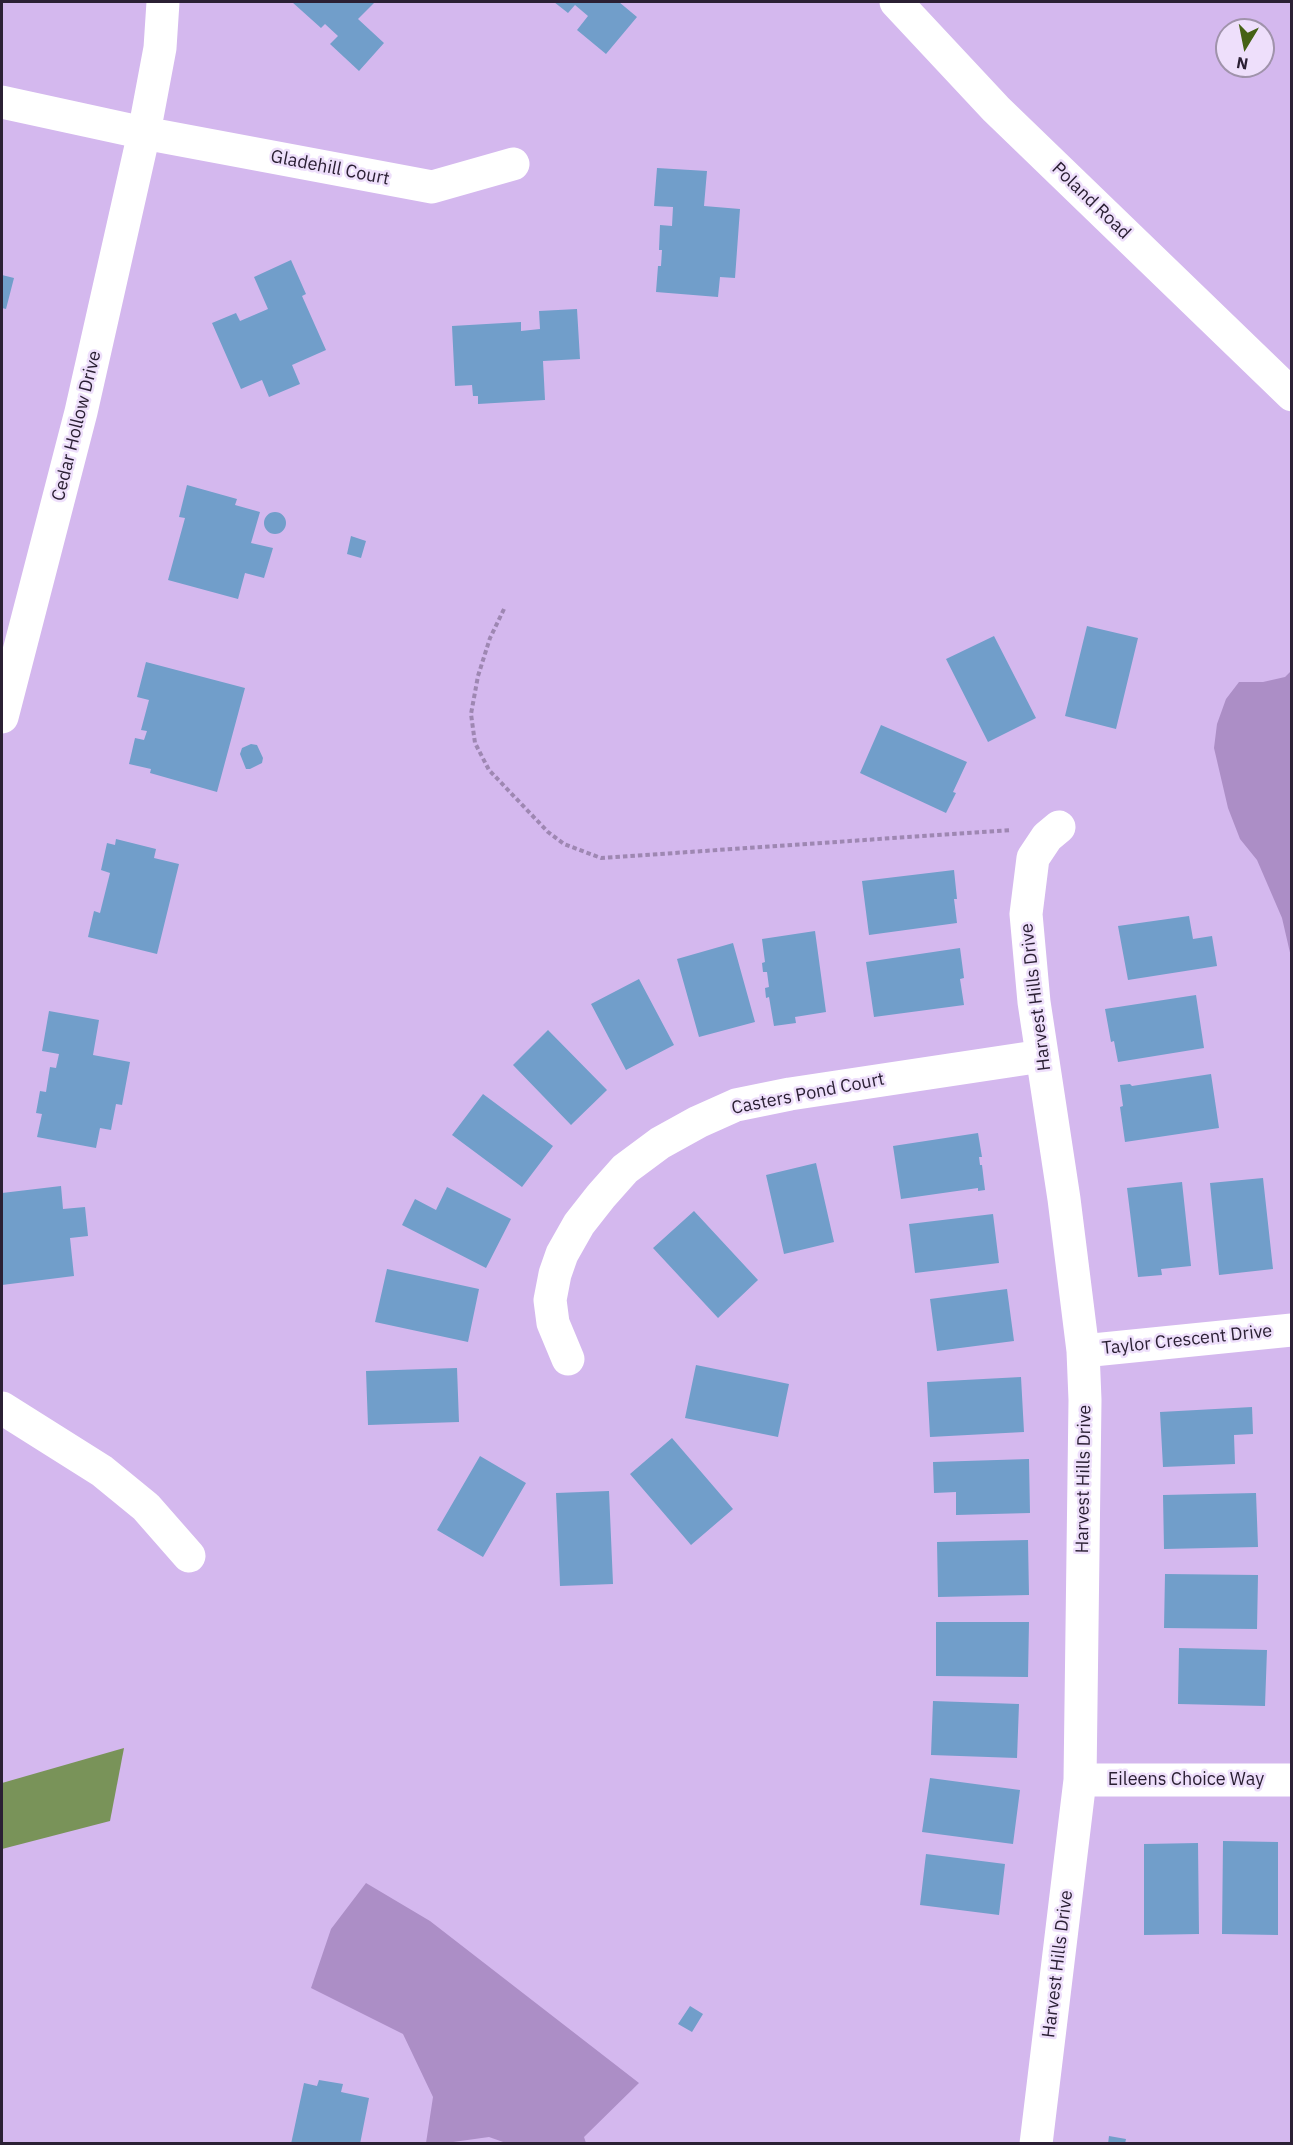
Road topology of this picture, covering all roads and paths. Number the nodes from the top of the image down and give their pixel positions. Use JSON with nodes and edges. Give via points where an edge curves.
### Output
{"nodes":[{"id":1,"x":163,"y":2,"type":"edge"},
{"id":2,"x":896,"y":2,"type":"edge"},
{"id":3,"x":2,"y":102,"type":"edge"},
{"id":4,"x":144,"y":133,"type":"junction"},
{"id":5,"x":513,"y":164,"type":"dead end"},
{"id":6,"x":1292,"y":395,"type":"edge"},
{"id":7,"x":504,"y":609,"type":"dead end"},
{"id":8,"x":2,"y":717,"type":"edge"},
{"id":9,"x":1059,"y":827,"type":"joint"},
{"id":10,"x":1042,"y":1056,"type":"junction"},
{"id":11,"x":1292,"y":1330,"type":"edge"},
{"id":12,"x":1083,"y":1351,"type":"junction"},
{"id":13,"x":568,"y":1359,"type":"dead end"},
{"id":14,"x":2,"y":1408,"type":"edge"},
{"id":15,"x":189,"y":1556,"type":"dead end"},
{"id":16,"x":1080,"y":1780,"type":"junction"},
{"id":17,"x":1292,"y":1780,"type":"edge"},
{"id":18,"x":1036,"y":2144,"type":"edge"}],
"edges":[{"from":1,"to":4,"type":"street","name":"Cedar Hollow Drive","via":[[160,48]]},
{"from":2,"to":6,"type":"street","name":"Poland Road","via":[[996,109]]},
{"from":3,"to":4,"type":"street","name":"Gladehill Court"},
{"from":4,"to":5,"type":"street","name":"Gladehill Court","via":[[432,187]]},
{"from":4,"to":8,"type":"street","name":"Cedar Hollow Drive","via":[[81,412]]},
{"from":7,"to":9,"type":"path","via":[[477,676],[471,714],[475,743],[489,770],[564,844],[601,858]]},
{"from":9,"to":10,"type":"street","name":"Harvest Hills Drive","via":[[1033,858],[1026,914]]},
{"from":10,"to":12,"type":"street","name":"Harvest Hills Drive"},
{"from":10,"to":13,"type":"street","name":"Casters Pond Court","via":[[736,1105],[660,1143],[625,1169],[601,1196],[562,1254],[550,1300],[553,1323]]},
{"from":11,"to":12,"type":"street","name":"Taylor Crescent Drive"},
{"from":12,"to":16,"type":"street","name":"Harvest Hills Drive","via":[[1086,1400]]},
{"from":14,"to":15,"type":"street","via":[[102,1471],[146,1507]]},
{"from":16,"to":17,"type":"street","name":"Eileens Choice Way"},
{"from":16,"to":18,"type":"street","name":"Harvest Hills Drive"}]}
